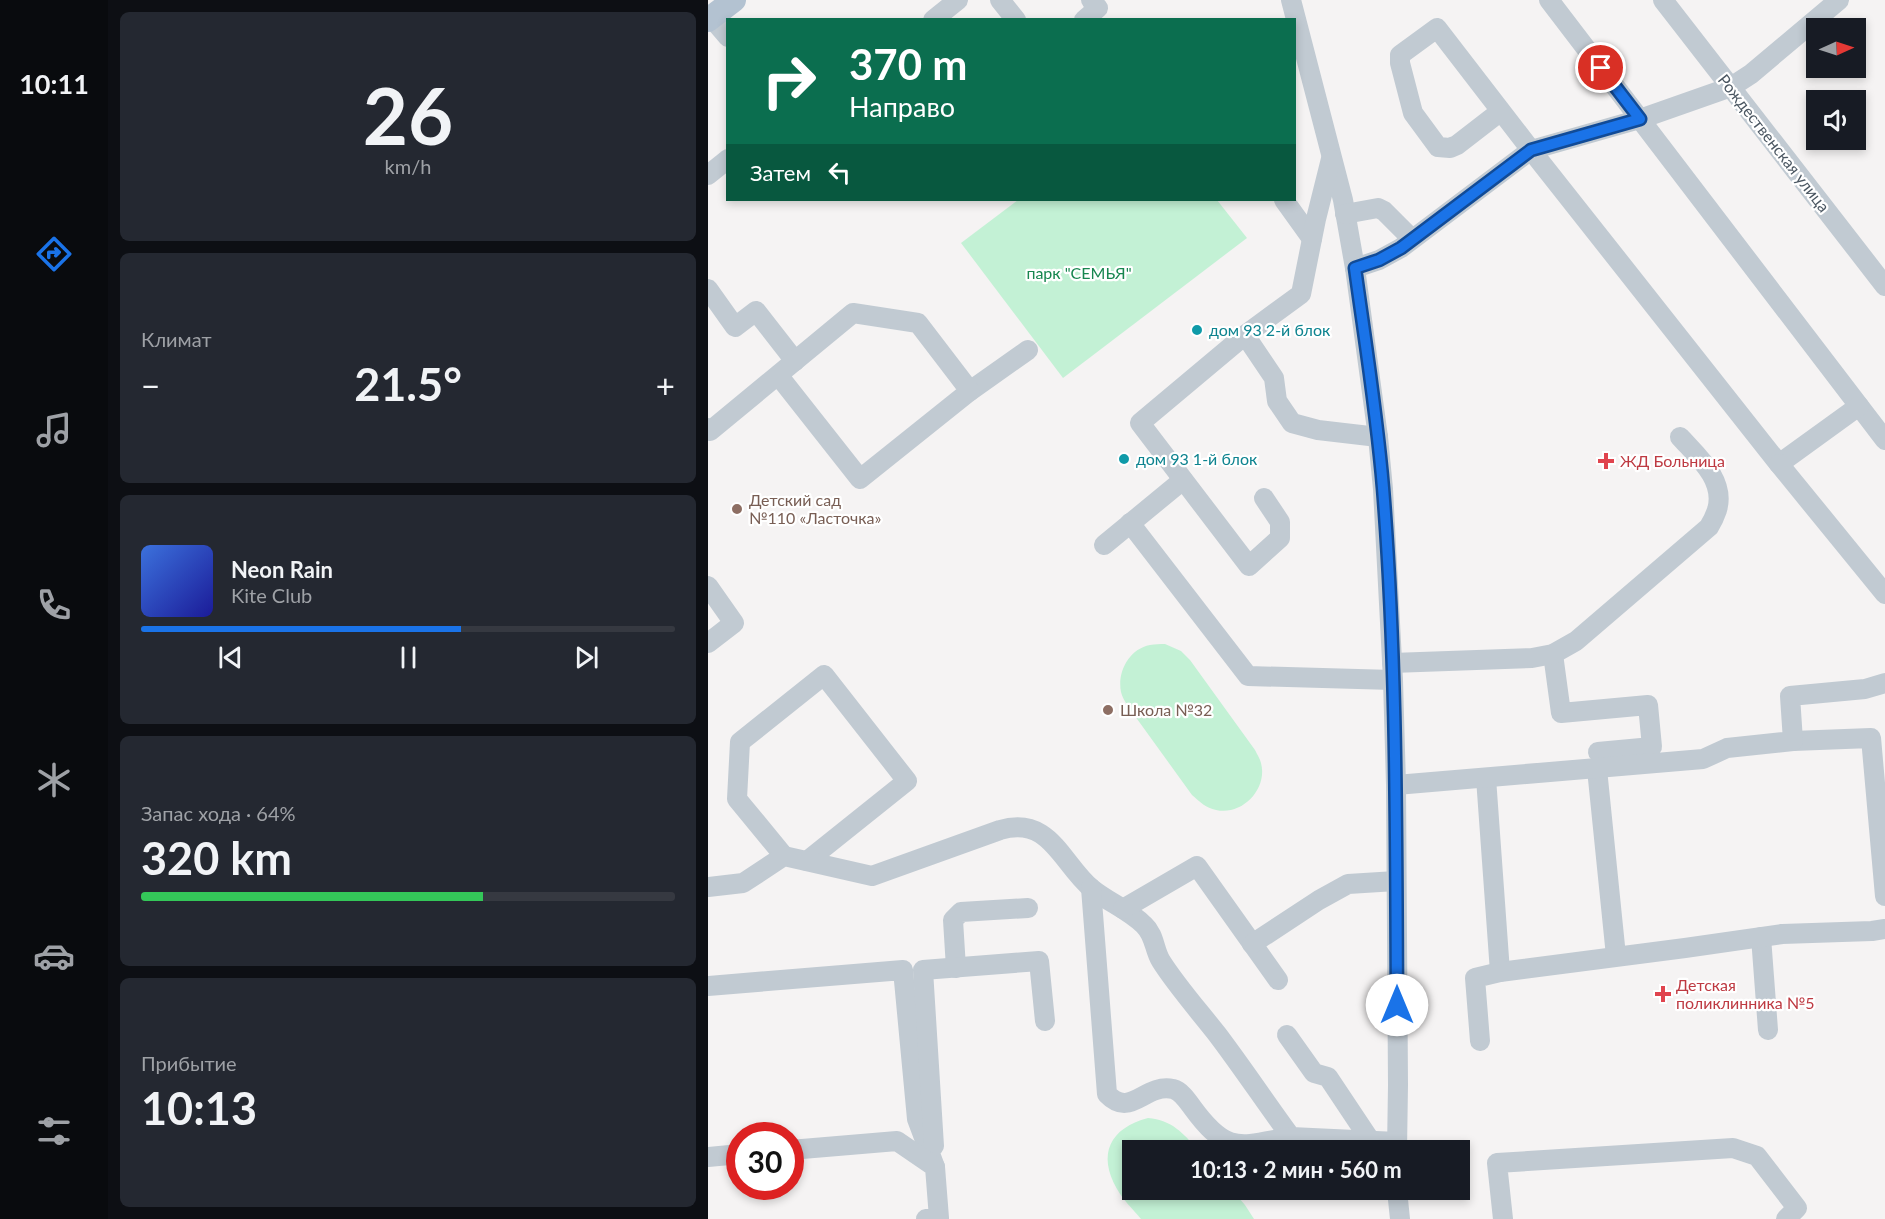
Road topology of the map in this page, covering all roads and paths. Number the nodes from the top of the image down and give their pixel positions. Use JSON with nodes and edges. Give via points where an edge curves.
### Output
{"nodes":[{"id":1,"x":734,"y":0,"type":"edge"},
{"id":2,"x":958,"y":0,"type":"edge"},
{"id":3,"x":1000,"y":0,"type":"edge"},
{"id":4,"x":1291,"y":0,"type":"edge"},
{"id":5,"x":1549,"y":0,"type":"edge"},
{"id":6,"x":1663,"y":0,"type":"edge"},
{"id":7,"x":1839,"y":0,"type":"edge"},
{"id":8,"x":936,"y":18,"type":"edge"},
{"id":9,"x":1014,"y":18,"type":"edge"},
{"id":10,"x":1296,"y":18,"type":"edge"},
{"id":11,"x":710,"y":19,"type":"edge"},
{"id":12,"x":1296,"y":19,"type":"edge"},
{"id":13,"x":726,"y":35,"type":"edge"},
{"id":14,"x":1731,"y":87,"type":"junction"},
{"id":15,"x":1501,"y":111,"type":"junction"},
{"id":16,"x":1640,"y":119,"type":"junction"},
{"id":17,"x":1531,"y":150,"type":"junction"},
{"id":18,"x":1332,"y":157,"type":"junction"},
{"id":19,"x":726,"y":161,"type":"edge"},
{"id":20,"x":708,"y":175,"type":"edge"},
{"id":21,"x":1285,"y":201,"type":"edge"},
{"id":22,"x":1346,"y":214,"type":"junction"},
{"id":23,"x":1312,"y":239,"type":"junction"},
{"id":24,"x":1412,"y":239,"type":"junction"},
{"id":25,"x":1355,"y":268,"type":"junction"},
{"id":26,"x":1885,"y":286,"type":"edge"},
{"id":27,"x":708,"y":289,"type":"edge"},
{"id":28,"x":1245,"y":335,"type":"junction"},
{"id":29,"x":1028,"y":350,"type":"dead end"},
{"id":30,"x":795,"y":361,"type":"junction"},
{"id":31,"x":778,"y":375,"type":"junction"},
{"id":32,"x":970,"y":391,"type":"junction"},
{"id":33,"x":1859,"y":406,"type":"junction"},
{"id":34,"x":708,"y":428,"type":"edge"},
{"id":35,"x":1378,"y":437,"type":"junction"},
{"id":36,"x":1680,"y":437,"type":"dead end"},
{"id":37,"x":1885,"y":441,"type":"edge"},
{"id":38,"x":1779,"y":464,"type":"junction"},
{"id":39,"x":1183,"y":480,"type":"junction"},
{"id":40,"x":1264,"y":498,"type":"dead end"},
{"id":41,"x":1130,"y":524,"type":"junction"},
{"id":42,"x":1104,"y":545,"type":"dead end"},
{"id":43,"x":708,"y":586,"type":"edge"},
{"id":44,"x":1885,"y":594,"type":"edge"},
{"id":45,"x":708,"y":643,"type":"edge"},
{"id":46,"x":1553,"y":654,"type":"junction"},
{"id":47,"x":1393,"y":671,"type":"junction"},
{"id":48,"x":1885,"y":683,"type":"edge"},
{"id":49,"x":1793,"y":741,"type":"junction"},
{"id":50,"x":1597,"y":760,"type":"junction"},
{"id":51,"x":1486,"y":778,"type":"junction"},
{"id":52,"x":1396,"y":785,"type":"junction"},
{"id":53,"x":784,"y":856,"type":"junction"},
{"id":54,"x":807,"y":861,"type":"junction"},
{"id":55,"x":1396,"y":881,"type":"junction"},
{"id":56,"x":708,"y":887,"type":"edge"},
{"id":57,"x":1091,"y":888,"type":"junction"},
{"id":58,"x":1885,"y":896,"type":"edge"},
{"id":59,"x":1028,"y":908,"type":"dead end"},
{"id":60,"x":1123,"y":909,"type":"junction"},
{"id":61,"x":1885,"y":928,"type":"edge"},
{"id":62,"x":1761,"y":937,"type":"junction"},
{"id":63,"x":1252,"y":944,"type":"junction"},
{"id":64,"x":1616,"y":956,"type":"junction"},
{"id":65,"x":956,"y":968,"type":"junction"},
{"id":66,"x":1500,"y":972,"type":"junction"},
{"id":67,"x":1278,"y":980,"type":"dead end"},
{"id":68,"x":708,"y":986,"type":"edge"},
{"id":69,"x":1045,"y":1021,"type":"dead end"},
{"id":70,"x":1768,"y":1030,"type":"dead end"},
{"id":71,"x":1287,"y":1035,"type":"dead end"},
{"id":72,"x":1480,"y":1041,"type":"dead end"},
{"id":73,"x":1291,"y":1137,"type":"junction"},
{"id":74,"x":1370,"y":1140,"type":"joint"},
{"id":75,"x":1397,"y":1140,"type":"edge"},
{"id":76,"x":804,"y":1149,"type":"edge"},
{"id":77,"x":726,"y":1155,"type":"edge"},
{"id":78,"x":708,"y":1157,"type":"edge"},
{"id":79,"x":935,"y":1167,"type":"junction"},
{"id":80,"x":1398,"y":1200,"type":"edge"},
{"id":81,"x":935,"y":1219,"type":"edge"},
{"id":82,"x":1400,"y":1219,"type":"edge"},
{"id":83,"x":1503,"y":1219,"type":"edge"},
{"id":84,"x":1786,"y":1219,"type":"edge"}],
"edges":[{"from":1,"to":11,"type":"main road"},
{"from":2,"to":8,"type":"street"},
{"from":3,"to":9,"type":"street"},
{"from":4,"to":10,"type":"street"},
{"from":5,"to":16,"type":"street"},
{"from":6,"to":14,"type":"street","name":"Рождественская улица"},
{"from":7,"to":14,"type":"street"},
{"from":11,"to":13,"type":"street"},
{"from":12,"to":18,"type":"street"},
{"from":14,"to":16,"type":"street"},
{"from":14,"to":26,"type":"street","name":"Рождественская улица"},
{"from":15,"to":15,"type":"street","via":[[1437,28],[1400,55],[1413,113],[1438,147],[1457,145]]},
{"from":15,"to":17,"type":"street"},
{"from":16,"to":17,"type":"street"},
{"from":16,"to":33,"type":"street"},
{"from":17,"to":24,"type":"street"},
{"from":17,"to":38,"type":"street"},
{"from":18,"to":22,"type":"street"},
{"from":18,"to":23,"type":"street"},
{"from":19,"to":20,"type":"street"},
{"from":21,"to":23,"type":"street"},
{"from":22,"to":24,"type":"street","via":[[1378,208]]},
{"from":22,"to":25,"type":"street"},
{"from":23,"to":28,"type":"street","via":[[1301,294]]},
{"from":24,"to":25,"type":"street","via":[[1379,260]]},
{"from":25,"to":35,"type":"street"},
{"from":27,"to":30,"type":"street","via":[[735,327],[756,311]]},
{"from":28,"to":35,"type":"street","via":[[1274,378],[1277,401],[1292,423]]},
{"from":28,"to":39,"type":"street","via":[[1140,423]]},
{"from":29,"to":32,"type":"street"},
{"from":30,"to":31,"type":"street"},
{"from":30,"to":32,"type":"street","via":[[853,313],[918,323]]},
{"from":31,"to":32,"type":"street","via":[[860,479]]},
{"from":31,"to":34,"type":"street"},
{"from":33,"to":37,"type":"street"},
{"from":33,"to":38,"type":"street"},
{"from":35,"to":47,"type":"street"},
{"from":36,"to":46,"type":"street","via":[[1710,470],[1717,488],[1718,507],[1709,527],[1576,641]]},
{"from":38,"to":44,"type":"street"},
{"from":39,"to":40,"type":"street","via":[[1249,566],[1280,538],[1280,522]]},
{"from":39,"to":41,"type":"street"},
{"from":41,"to":42,"type":"street"},
{"from":41,"to":47,"type":"street","via":[[1248,676]]},
{"from":43,"to":45,"type":"street","via":[[735,623]]},
{"from":46,"to":47,"type":"street"},
{"from":46,"to":50,"type":"street","via":[[1561,713],[1648,705],[1652,747]]},
{"from":47,"to":52,"type":"street"},
{"from":48,"to":49,"type":"street","via":[[1865,689],[1790,696]]},
{"from":49,"to":50,"type":"street","via":[[1727,748],[1703,759]]},
{"from":49,"to":58,"type":"street","via":[[1871,738]]},
{"from":50,"to":51,"type":"street"},
{"from":50,"to":64,"type":"street"},
{"from":51,"to":52,"type":"street"},
{"from":51,"to":66,"type":"street"},
{"from":52,"to":55,"type":"street"},
{"from":53,"to":54,"type":"street"},
{"from":53,"to":54,"type":"street","via":[[737,799],[740,742],[824,675],[907,781]]},
{"from":53,"to":56,"type":"street","via":[[743,883]]},
{"from":54,"to":57,"type":"street","via":[[872,876],[1000,830],[1028,827],[1042,834]]},
{"from":55,"to":63,"type":"street","via":[[1348,884]]},
{"from":55,"to":75,"type":"street"},
{"from":57,"to":60,"type":"street"},
{"from":57,"to":73,"type":"street","via":[[1107,1094],[1115,1102],[1127,1104],[1161,1088],[1176,1089],[1210,1129],[1226,1141],[1241,1145]]},
{"from":59,"to":65,"type":"street","via":[[961,912],[953,920]]},
{"from":60,"to":63,"type":"street","via":[[1197,866]]},
{"from":60,"to":73,"type":"street","via":[[1146,926],[1160,960]]},
{"from":61,"to":62,"type":"street"},
{"from":62,"to":64,"type":"street"},
{"from":62,"to":70,"type":"street"},
{"from":63,"to":67,"type":"street"},
{"from":64,"to":66,"type":"street"},
{"from":65,"to":69,"type":"street","via":[[1039,961]]},
{"from":65,"to":79,"type":"street","via":[[923,970]]},
{"from":66,"to":72,"type":"street","via":[[1475,978]]},
{"from":68,"to":79,"type":"street","via":[[903,970],[917,1119]]},
{"from":71,"to":74,"type":"street","via":[[1314,1073],[1328,1077]]},
{"from":73,"to":74,"type":"street"},
{"from":76,"to":79,"type":"street","via":[[897,1141]]},
{"from":77,"to":78,"type":"street"},
{"from":79,"to":81,"type":"street"},
{"from":80,"to":82,"type":"street"},
{"from":83,"to":84,"type":"street","via":[[1497,1163],[1733,1148],[1757,1156],[1797,1208]]}]}
